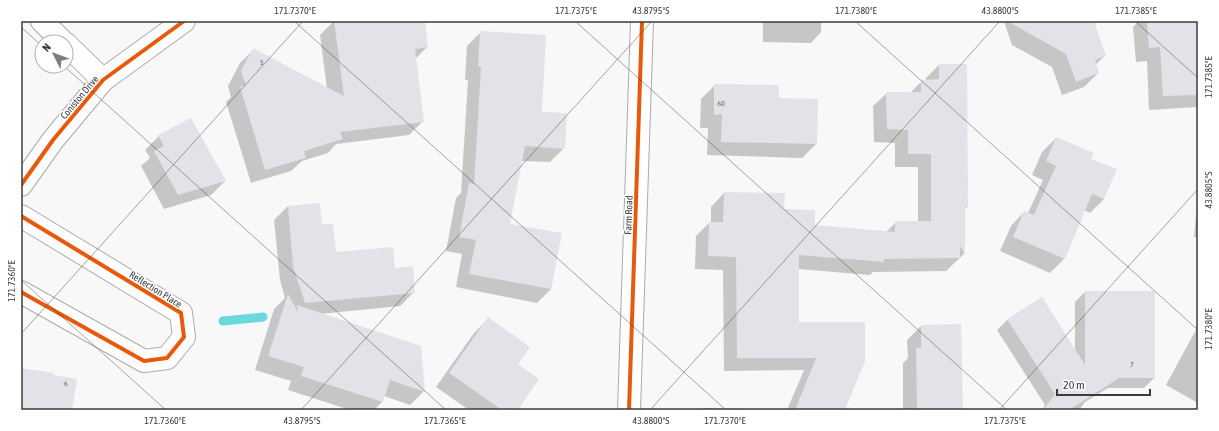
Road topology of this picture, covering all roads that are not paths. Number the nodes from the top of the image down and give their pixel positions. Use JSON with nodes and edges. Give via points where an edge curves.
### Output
{"nodes":[{"id":1,"x":42,"y":21,"type":"edge"},
{"id":2,"x":184,"y":21,"type":"edge"},
{"id":3,"x":642,"y":21,"type":"edge"},
{"id":4,"x":56,"y":34,"type":"edge"},
{"id":5,"x":74,"y":52,"type":"edge"},
{"id":6,"x":103,"y":80,"type":"junction"},
{"id":7,"x":21,"y":185,"type":"edge"},
{"id":8,"x":21,"y":216,"type":"edge"},
{"id":9,"x":21,"y":292,"type":"edge"},
{"id":10,"x":629,"y":410,"type":"edge"}],
"edges":[{"from":1,"to":4,"type":"street"},
{"from":2,"to":6,"type":"street","name":"Coniston Drive"},
{"from":3,"to":10,"type":"street","name":"Farm Road"},
{"from":5,"to":6,"type":"street"},
{"from":6,"to":7,"type":"street","name":"Coniston Drive","via":[[53,140]]},
{"from":8,"to":9,"type":"street","name":"Reflection Place","via":[[181,313],[184,337],[167,358],[144,361]]}]}
